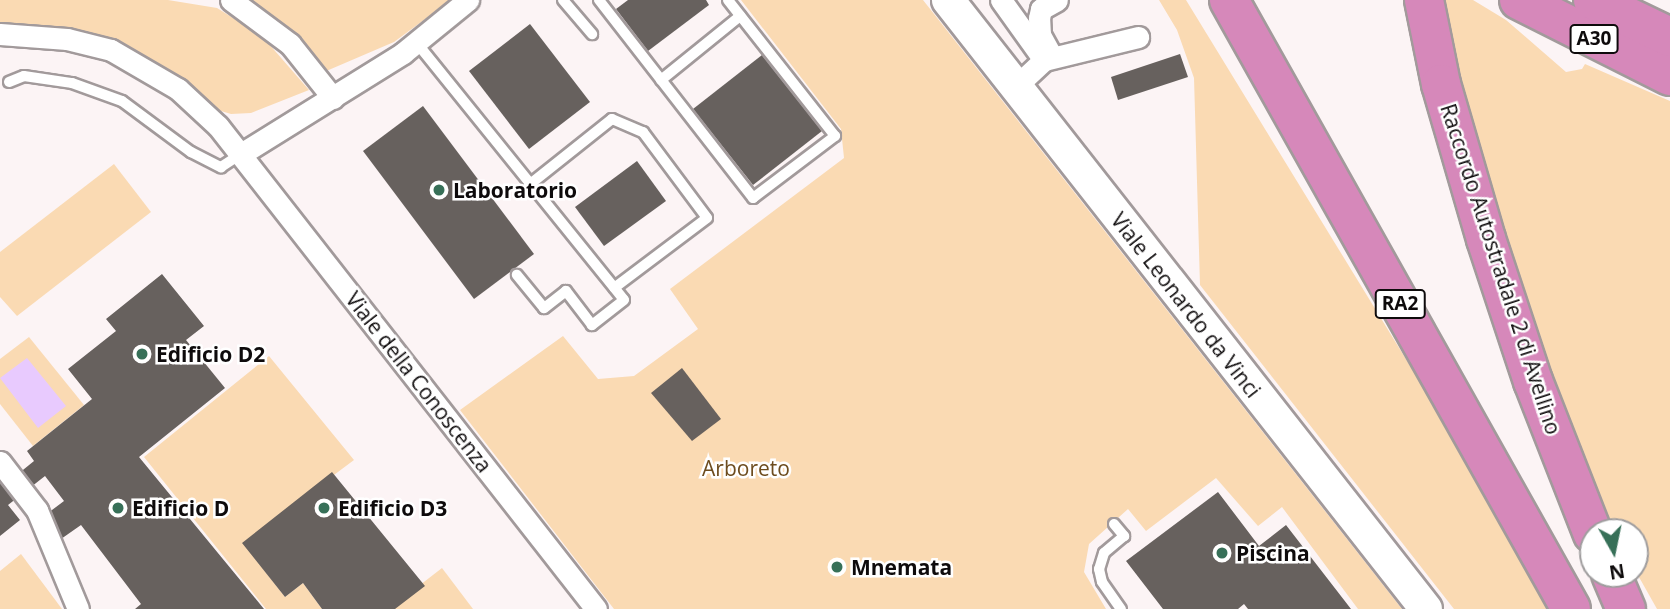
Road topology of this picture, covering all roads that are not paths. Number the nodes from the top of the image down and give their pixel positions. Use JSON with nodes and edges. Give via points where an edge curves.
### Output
{"nodes":[{"id":1,"x":231,"y":0,"type":"edge"},
{"id":2,"x":468,"y":0,"type":"edge"},
{"id":3,"x":563,"y":0,"type":"edge"},
{"id":4,"x":599,"y":0,"type":"edge"},
{"id":5,"x":728,"y":0,"type":"edge"},
{"id":6,"x":947,"y":0,"type":"edge"},
{"id":7,"x":1001,"y":0,"type":"edge"},
{"id":8,"x":1058,"y":0,"type":"edge"},
{"id":9,"x":1206,"y":0,"type":"edge"},
{"id":10,"x":1229,"y":0,"type":"edge"},
{"id":11,"x":1424,"y":0,"type":"edge"},
{"id":12,"x":1519,"y":0,"type":"edge"},
{"id":13,"x":1593,"y":0,"type":"edge"},
{"id":14,"x":740,"y":16,"type":"junction"},
{"id":15,"x":0,"y":34,"type":"edge"},
{"id":16,"x":592,"y":34,"type":"dead end"},
{"id":17,"x":1138,"y":37,"type":"dead end"},
{"id":18,"x":1670,"y":37,"type":"edge"},
{"id":19,"x":416,"y":43,"type":"junction"},
{"id":20,"x":1049,"y":59,"type":"junction"},
{"id":21,"x":1670,"y":76,"type":"edge"},
{"id":22,"x":661,"y":80,"type":"junction"},
{"id":23,"x":9,"y":82,"type":"dead end"},
{"id":24,"x":1017,"y":85,"type":"junction"},
{"id":25,"x":333,"y":98,"type":"junction"},
{"id":26,"x":241,"y":154,"type":"junction"},
{"id":27,"x":529,"y":185,"type":"junction"},
{"id":28,"x":517,"y":275,"type":"dead end"},
{"id":29,"x":614,"y":288,"type":"junction"},
{"id":30,"x":0,"y":462,"type":"edge"},
{"id":31,"x":1508,"y":496,"type":"junction"},
{"id":32,"x":1587,"y":518,"type":"edge"},
{"id":33,"x":1114,"y":524,"type":"dead end"},
{"id":34,"x":1617,"y":588,"type":"edge"},
{"id":35,"x":78,"y":609,"type":"edge"},
{"id":36,"x":596,"y":609,"type":"edge"},
{"id":37,"x":1121,"y":609,"type":"edge"},
{"id":38,"x":1426,"y":609,"type":"edge"},
{"id":39,"x":1571,"y":609,"type":"edge"},
{"id":40,"x":1626,"y":609,"type":"edge"}],
"edges":[{"from":1,"to":25,"type":"street","via":[[290,44]]},
{"from":2,"to":19,"type":"street"},
{"from":3,"to":16,"type":"lane"},
{"from":4,"to":22,"type":"lane"},
{"from":5,"to":14,"type":"lane"},
{"from":6,"to":24,"type":"street","name":"Viale Leonardo da Vinci"},
{"from":7,"to":20,"type":"street"},
{"from":8,"to":20,"type":"street","via":[[1041,9],[1039,18]]},
{"from":9,"to":31,"type":"highway","via":[[1462,440]]},
{"from":10,"to":31,"type":"highway","number":"RA2"},
{"from":11,"to":32,"type":"highway","name":"Raccordo Autostradale 2 di Avellino","via":[[1441,84],[1486,239],[1533,382]]},
{"from":12,"to":21,"type":"highway","number":"A30"},
{"from":13,"to":18,"type":"highway","number":"A30"},
{"from":14,"to":22,"type":"lane"},
{"from":14,"to":22,"type":"lane","via":[[835,136],[753,198]]},
{"from":15,"to":26,"type":"street","name":"Viale della Conoscenza","via":[[67,39],[131,59],[178,89]]},
{"from":17,"to":20,"type":"street"},
{"from":19,"to":25,"type":"street"},
{"from":19,"to":27,"type":"lane"},
{"from":20,"to":24,"type":"street"},
{"from":23,"to":26,"type":"lane","via":[[24,76],[72,83],[122,101],[191,152],[221,167]]},
{"from":24,"to":38,"type":"street","name":"Viale Leonardo da Vinci"},
{"from":25,"to":26,"type":"street"},
{"from":26,"to":36,"type":"street","name":"Viale della Conoscenza"},
{"from":27,"to":29,"type":"lane"},
{"from":27,"to":29,"type":"lane","via":[[612,119],[643,132],[707,218]]},
{"from":28,"to":29,"type":"lane","via":[[544,308],[566,291],[592,324],[624,300]]},
{"from":30,"to":35,"type":"street","via":[[37,510]]},
{"from":31,"to":39,"type":"highway","number":"RA2"},
{"from":33,"to":37,"type":"lane","via":[[1124,536],[1104,553],[1099,569],[1102,582]]},
{"from":34,"to":40,"type":"highway"}]}
